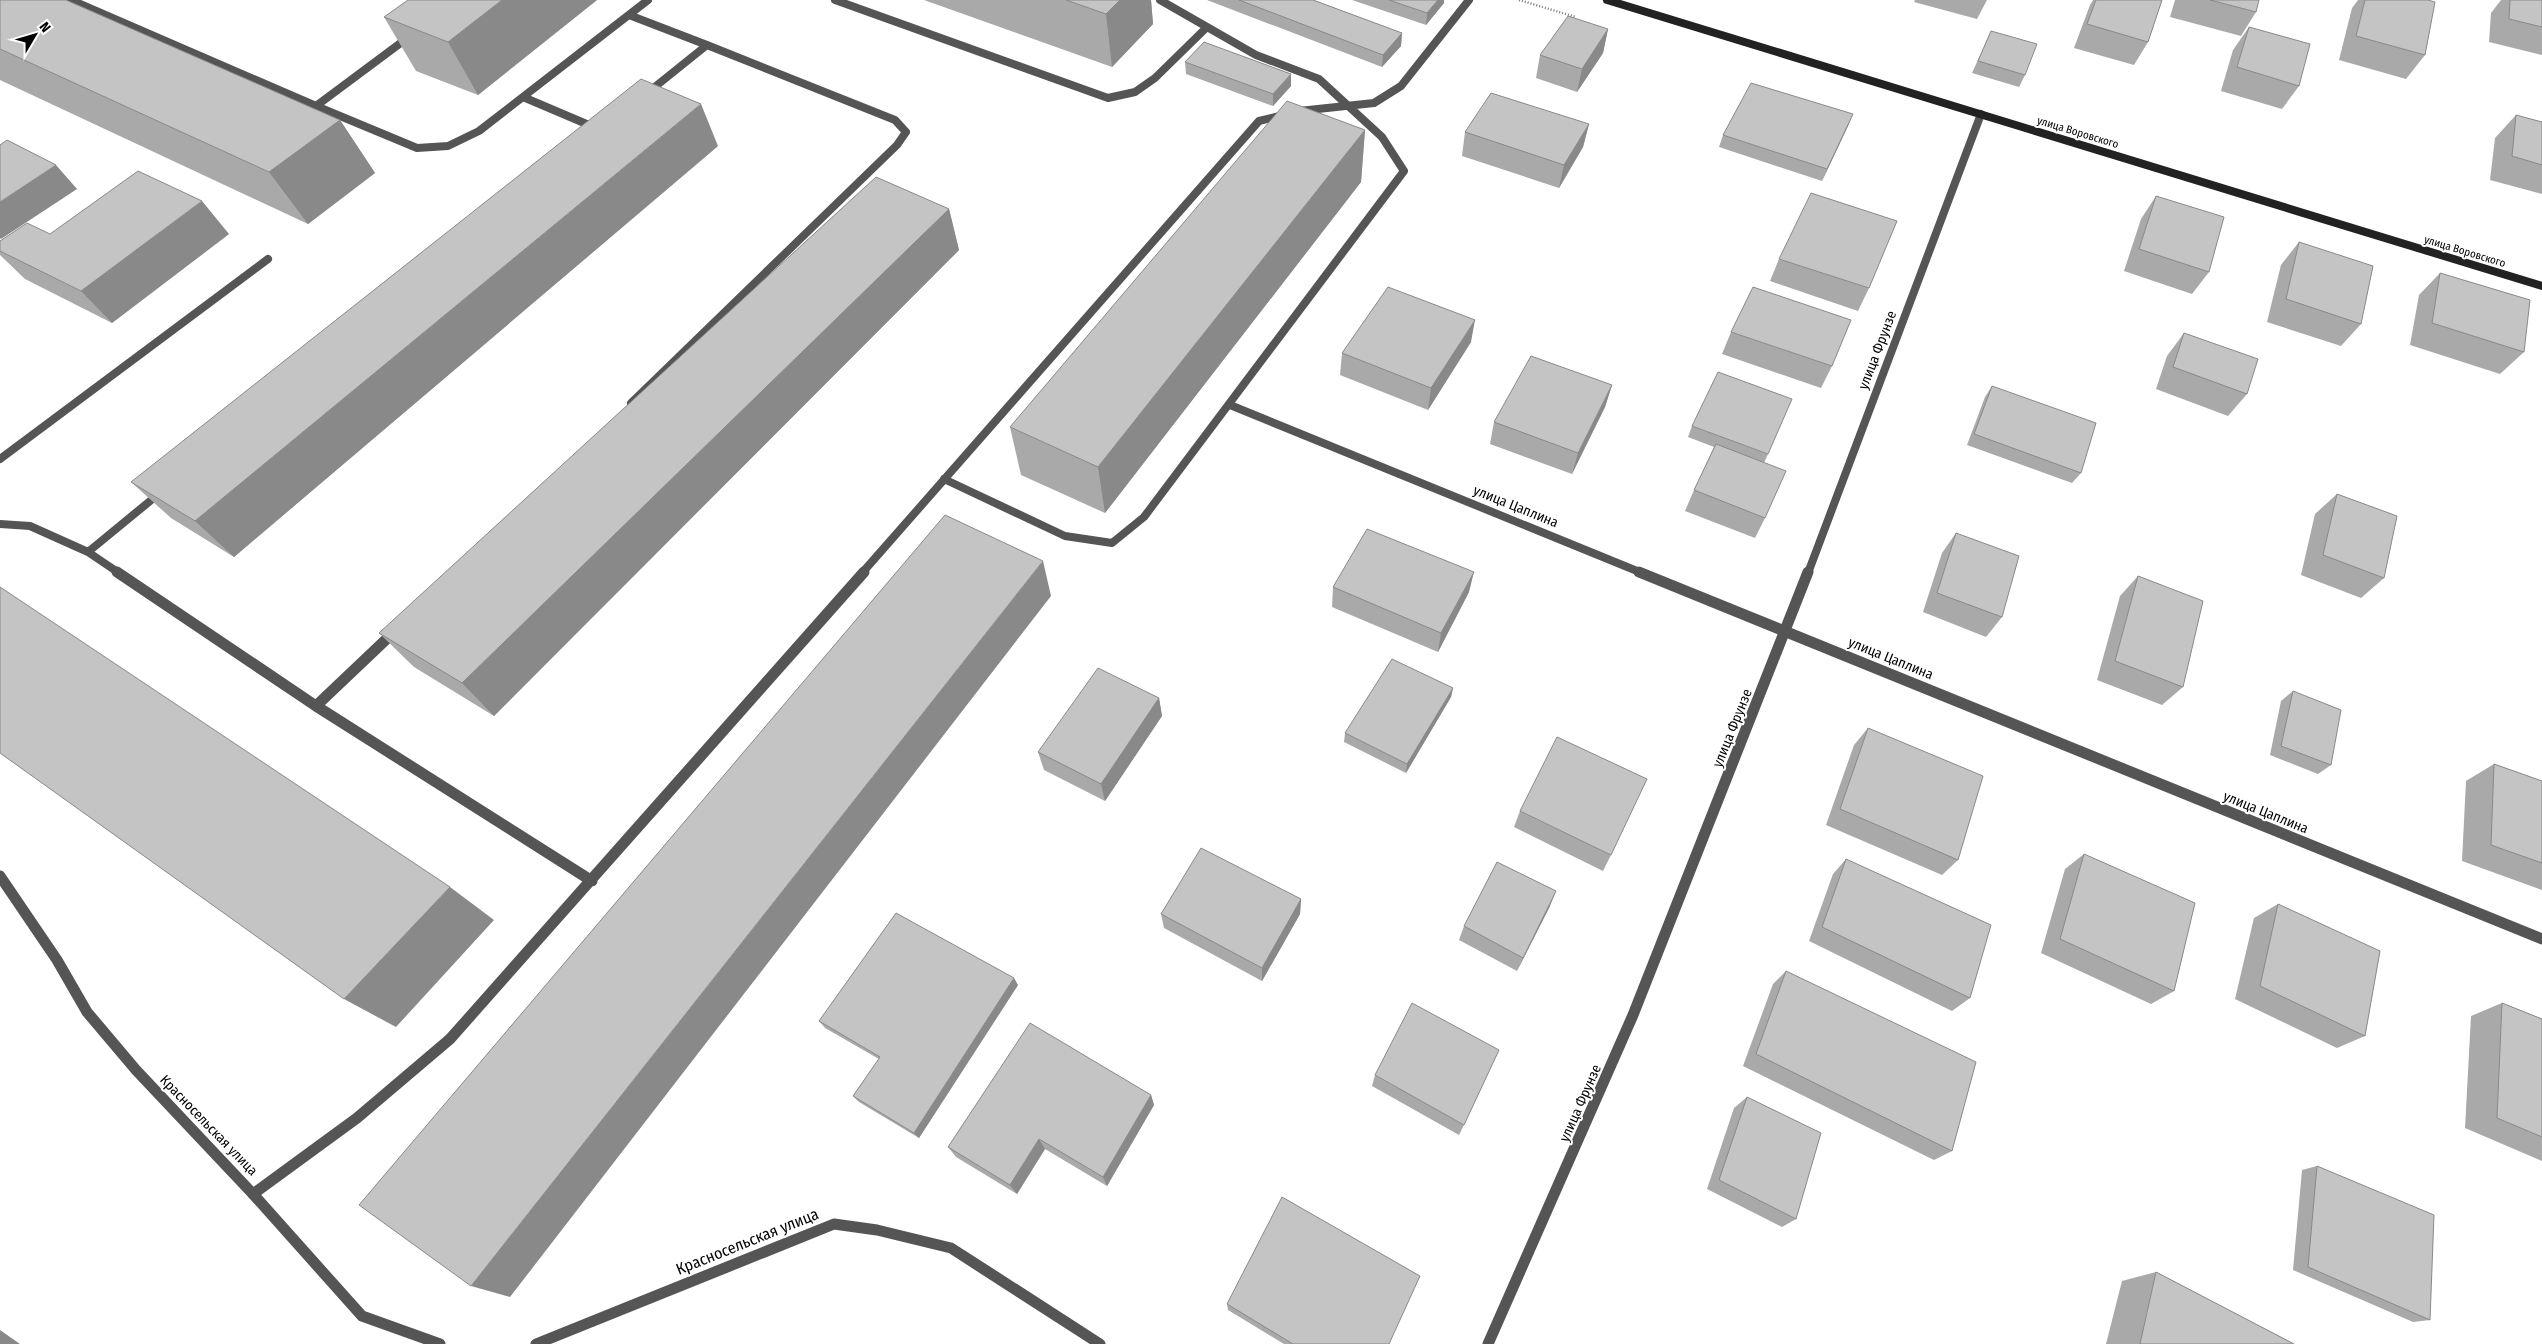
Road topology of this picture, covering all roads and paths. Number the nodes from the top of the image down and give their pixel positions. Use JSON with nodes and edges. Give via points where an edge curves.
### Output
{"nodes":[{"id":1,"x":72,"y":0,"type":"edge"},
{"id":2,"x":648,"y":0,"type":"edge"},
{"id":3,"x":835,"y":0,"type":"edge"},
{"id":4,"x":1160,"y":0,"type":"edge"},
{"id":5,"x":1469,"y":0,"type":"edge"},
{"id":6,"x":1607,"y":0,"type":"edge"},
{"id":7,"x":629,"y":15,"type":"junction"},
{"id":8,"x":1206,"y":28,"type":"junction"},
{"id":9,"x":418,"y":30,"type":"edge"},
{"id":10,"x":707,"y":45,"type":"junction"},
{"id":11,"x":524,"y":97,"type":"junction"},
{"id":12,"x":639,"y":100,"type":"edge"},
{"id":13,"x":316,"y":106,"type":"junction"},
{"id":14,"x":1346,"y":107,"type":"junction"},
{"id":15,"x":1981,"y":114,"type":"junction"},
{"id":16,"x":608,"y":124,"type":"edge"},
{"id":17,"x":601,"y":130,"type":"junction"},
{"id":18,"x":594,"y":136,"type":"edge"},
{"id":19,"x":268,"y":259,"type":"dead end"},
{"id":20,"x":2542,"y":286,"type":"edge"},
{"id":21,"x":1230,"y":404,"type":"junction"},
{"id":22,"x":625,"y":408,"type":"edge"},
{"id":23,"x":0,"y":459,"type":"edge"},
{"id":24,"x":944,"y":479,"type":"junction"},
{"id":25,"x":171,"y":483,"type":"edge"},
{"id":26,"x":0,"y":524,"type":"edge"},
{"id":27,"x":88,"y":552,"type":"junction"},
{"id":28,"x":402,"y":623,"type":"edge"},
{"id":29,"x":1786,"y":630,"type":"junction"},
{"id":30,"x":316,"y":706,"type":"junction"},
{"id":31,"x":0,"y":876,"type":"edge"},
{"id":32,"x":592,"y":881,"type":"junction"},
{"id":33,"x":2542,"y":940,"type":"edge"},
{"id":34,"x":254,"y":1194,"type":"junction"},
{"id":35,"x":440,"y":1344,"type":"edge"},
{"id":36,"x":536,"y":1344,"type":"edge"},
{"id":37,"x":1100,"y":1344,"type":"edge"},
{"id":38,"x":1488,"y":1344,"type":"edge"}],
"edges":[{"from":1,"to":13,"type":"street"},
{"from":2,"to":7,"type":"street"},
{"from":3,"to":8,"type":"street","via":[[1108,98],[1135,92],[1155,78]]},
{"from":4,"to":8,"type":"street"},
{"from":5,"to":14,"type":"street","via":[[1401,86],[1374,102]]},
{"from":6,"to":15,"type":"main road","name":"улица Воровского"},
{"from":7,"to":10,"type":"street"},
{"from":7,"to":11,"type":"street"},
{"from":8,"to":14,"type":"street","via":[[1256,55],[1319,79]]},
{"from":9,"to":13,"type":"street"},
{"from":10,"to":12,"type":"street"},
{"from":10,"to":22,"type":"street","via":[[895,120],[906,132],[890,152]]},
{"from":11,"to":13,"type":"street","via":[[479,131],[448,146],[418,148]]},
{"from":11,"to":17,"type":"street"},
{"from":14,"to":21,"type":"street","via":[[1382,137],[1404,171]]},
{"from":14,"to":24,"type":"street","via":[[1299,111],[1259,121]]},
{"from":15,"to":20,"type":"main road","name":"улица Воровского"},
{"from":15,"to":29,"type":"street","name":"улица Фрунзе"},
{"from":16,"to":17,"type":"street"},
{"from":17,"to":18,"type":"street"},
{"from":19,"to":23,"type":"street"},
{"from":21,"to":24,"type":"street","via":[[1144,517],[1112,543],[1065,536]]},
{"from":21,"to":29,"type":"street","name":"улица Цаплина"},
{"from":24,"to":32,"type":"street"},
{"from":25,"to":27,"type":"street"},
{"from":26,"to":27,"type":"street","via":[[30,526]]},
{"from":27,"to":30,"type":"street"},
{"from":28,"to":30,"type":"street"},
{"from":29,"to":33,"type":"street","name":"улица Цаплина"},
{"from":29,"to":38,"type":"street","name":"улица Фрунзе","via":[[1633,1015]]},
{"from":30,"to":32,"type":"street"},
{"from":31,"to":34,"type":"street","name":"Красносельская улица","via":[[87,1012],[136,1070]]},
{"from":32,"to":34,"type":"street","via":[[450,1039],[357,1118]]},
{"from":34,"to":35,"type":"street","name":"Красносельская улица","via":[[362,1316]]},
{"from":36,"to":37,"type":"street","name":"Красносельская улица","via":[[834,1224],[877,1230],[951,1248]]}]}
